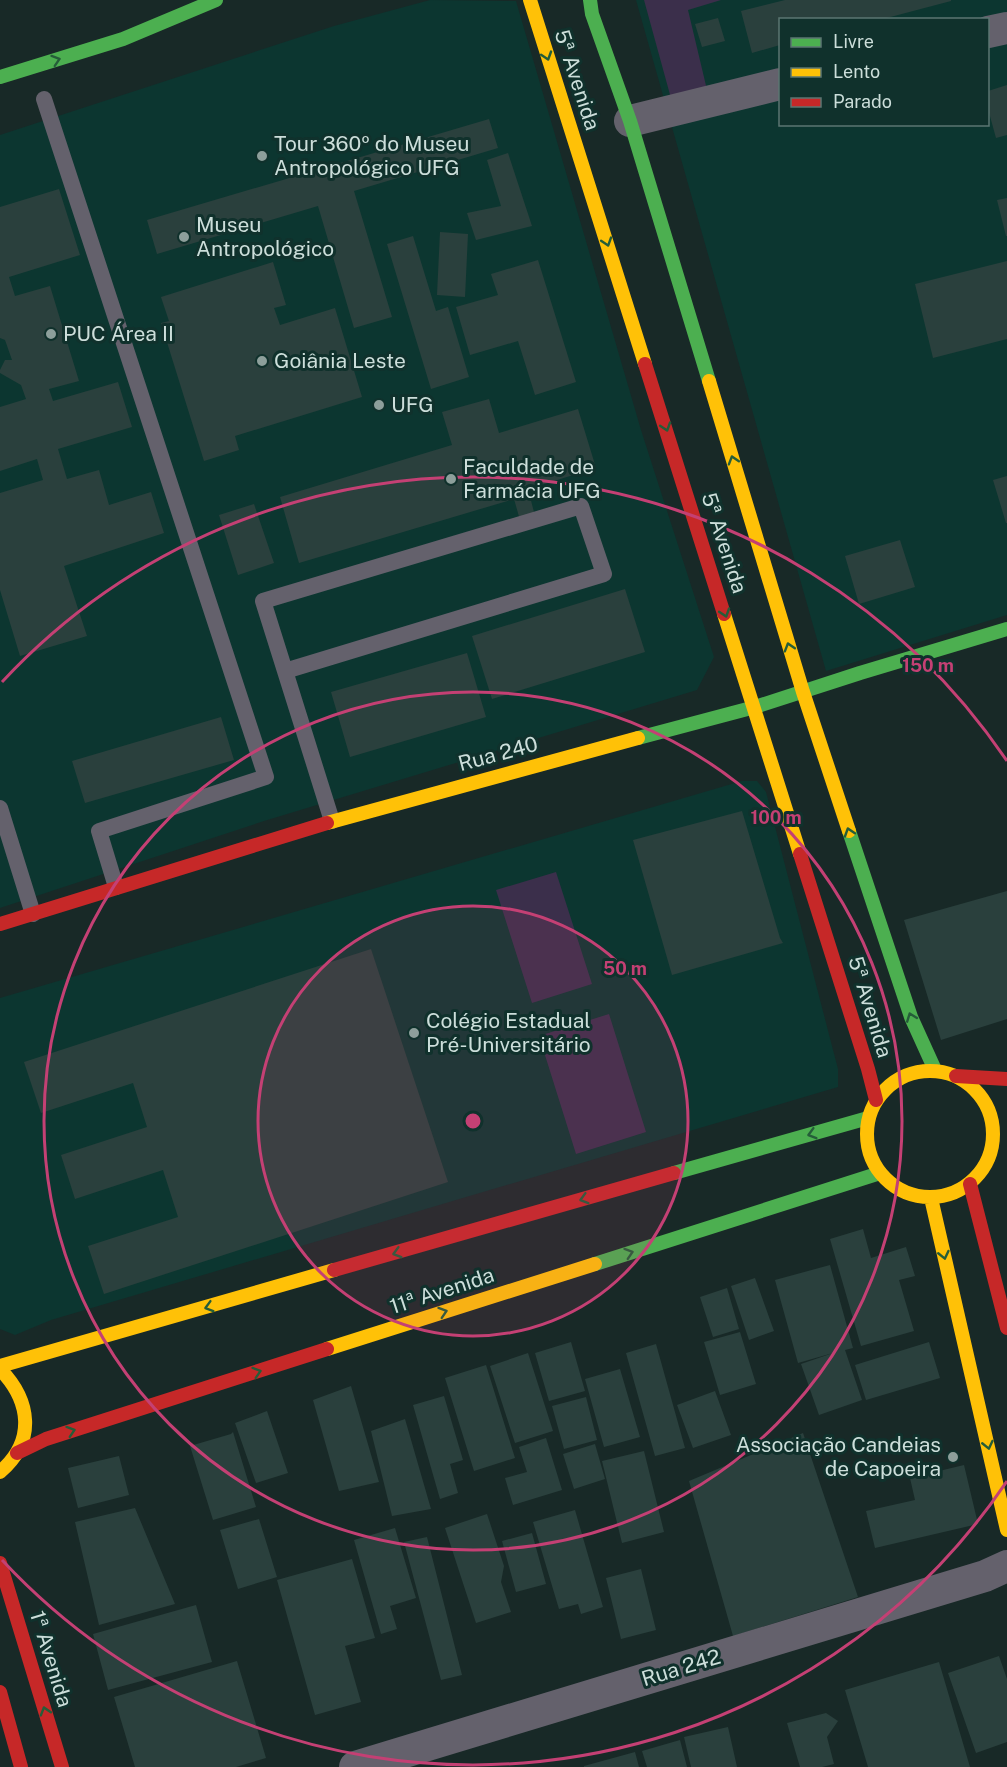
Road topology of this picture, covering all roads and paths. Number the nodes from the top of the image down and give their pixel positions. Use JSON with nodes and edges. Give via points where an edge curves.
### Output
{"nodes":[{"id":1,"x":216,"y":0,"type":"edge"},
{"id":2,"x":530,"y":0,"type":"edge"},
{"id":3,"x":590,"y":0,"type":"edge"},
{"id":4,"x":1007,"y":28,"type":"edge"},
{"id":5,"x":989,"y":32,"type":"edge"},
{"id":6,"x":0,"y":77,"type":"edge"},
{"id":7,"x":779,"y":84,"type":"edge"},
{"id":8,"x":44,"y":99,"type":"dead end"},
{"id":9,"x":630,"y":121,"type":"junction"},
{"id":10,"x":1007,"y":629,"type":"edge"},
{"id":11,"x":285,"y":671,"type":"junction"},
{"id":12,"x":803,"y":692,"type":"junction"},
{"id":13,"x":754,"y":707,"type":"junction"},
{"id":14,"x":0,"y":808,"type":"edge"},
{"id":15,"x":332,"y":821,"type":"junction"},
{"id":16,"x":116,"y":887,"type":"junction"},
{"id":17,"x":33,"y":914,"type":"junction"},
{"id":18,"x":0,"y":924,"type":"edge"},
{"id":19,"x":935,"y":1070,"type":"junction"},
{"id":20,"x":956,"y":1076,"type":"junction"},
{"id":21,"x":1007,"y":1079,"type":"edge"},
{"id":22,"x":876,"y":1100,"type":"junction"},
{"id":23,"x":868,"y":1118,"type":"junction"},
{"id":24,"x":1007,"y":1150,"type":"edge"},
{"id":25,"x":880,"y":1173,"type":"junction"},
{"id":26,"x":975,"y":1179,"type":"junction"},
{"id":27,"x":931,"y":1198,"type":"junction"},
{"id":28,"x":1007,"y":1328,"type":"edge"},
{"id":29,"x":0,"y":1368,"type":"edge"},
{"id":30,"x":17,"y":1453,"type":"junction"},
{"id":31,"x":2,"y":1474,"type":"edge"},
{"id":32,"x":1007,"y":1530,"type":"edge"},
{"id":33,"x":0,"y":1563,"type":"edge"},
{"id":34,"x":1007,"y":1566,"type":"edge"},
{"id":35,"x":0,"y":1692,"type":"edge"},
{"id":36,"x":21,"y":1767,"type":"edge"},
{"id":37,"x":62,"y":1767,"type":"edge"},
{"id":38,"x":355,"y":1767,"type":"edge"}],
"edges":[{"from":6,"to":1,"type":"main road","one_way":true,"via":[[123,39]]},
{"from":2,"to":13,"type":"main road","name":"5ª Avenida","one_way":true},
{"from":3,"to":9,"type":"main road","name":"5ª Avenida"},
{"from":4,"to":5,"type":"street"},
{"from":7,"to":9,"type":"street"},
{"from":8,"to":16,"type":"lane","via":[[266,777],[99,831]]},
{"from":12,"to":9,"type":"main road","name":"5ª Avenida","one_way":true},
{"from":10,"to":12,"type":"main road","name":"Rua 240"},
{"from":11,"to":11,"type":"lane","via":[[263,601],[581,506],[604,574]]},
{"from":11,"to":15,"type":"lane"},
{"from":12,"to":13,"type":"main road","name":"Rua 240"},
{"from":19,"to":12,"type":"main road","name":"5ª Avenida","one_way":true,"via":[[910,1017]]},
{"from":13,"to":15,"type":"main road","name":"Rua 240"},
{"from":13,"to":22,"type":"main road","name":"5ª Avenida"},
{"from":14,"to":17,"type":"lane"},
{"from":15,"to":16,"type":"main road","name":"Rua 240"},
{"from":16,"to":17,"type":"main road","name":"Rua 240"},
{"from":17,"to":18,"type":"main road","name":"Rua 240"},
{"from":19,"to":20,"type":"main road"},
{"from":19,"to":22,"type":"main road","via":[[901,1077]]},
{"from":20,"to":21,"type":"main road"},
{"from":20,"to":26,"type":"main road","via":[[973,1086],[986,1101],[993,1119],[990,1157]]},
{"from":22,"to":23,"type":"main road"},
{"from":23,"to":25,"type":"main road","via":[[871,1157]]},
{"from":23,"to":29,"type":"main road","one_way":true},
{"from":24,"to":26,"type":"main road"},
{"from":25,"to":27,"type":"main road","via":[[895,1187]]},
{"from":30,"to":25,"type":"main road","name":"11ª Avenida","one_way":true,"via":[[57,1435]]},
{"from":26,"to":27,"type":"main road","via":[[952,1194]]},
{"from":26,"to":28,"type":"main road"},
{"from":27,"to":32,"type":"main road","one_way":true},
{"from":29,"to":30,"type":"main road","via":[[22,1401],[24,1436]]},
{"from":30,"to":31,"type":"main road"},
{"from":37,"to":33,"type":"main road","name":"1ª Avenida","one_way":true},
{"from":34,"to":38,"type":"street","name":"Rua 242","via":[[985,1576]]},
{"from":35,"to":36,"type":"main road"}]}
